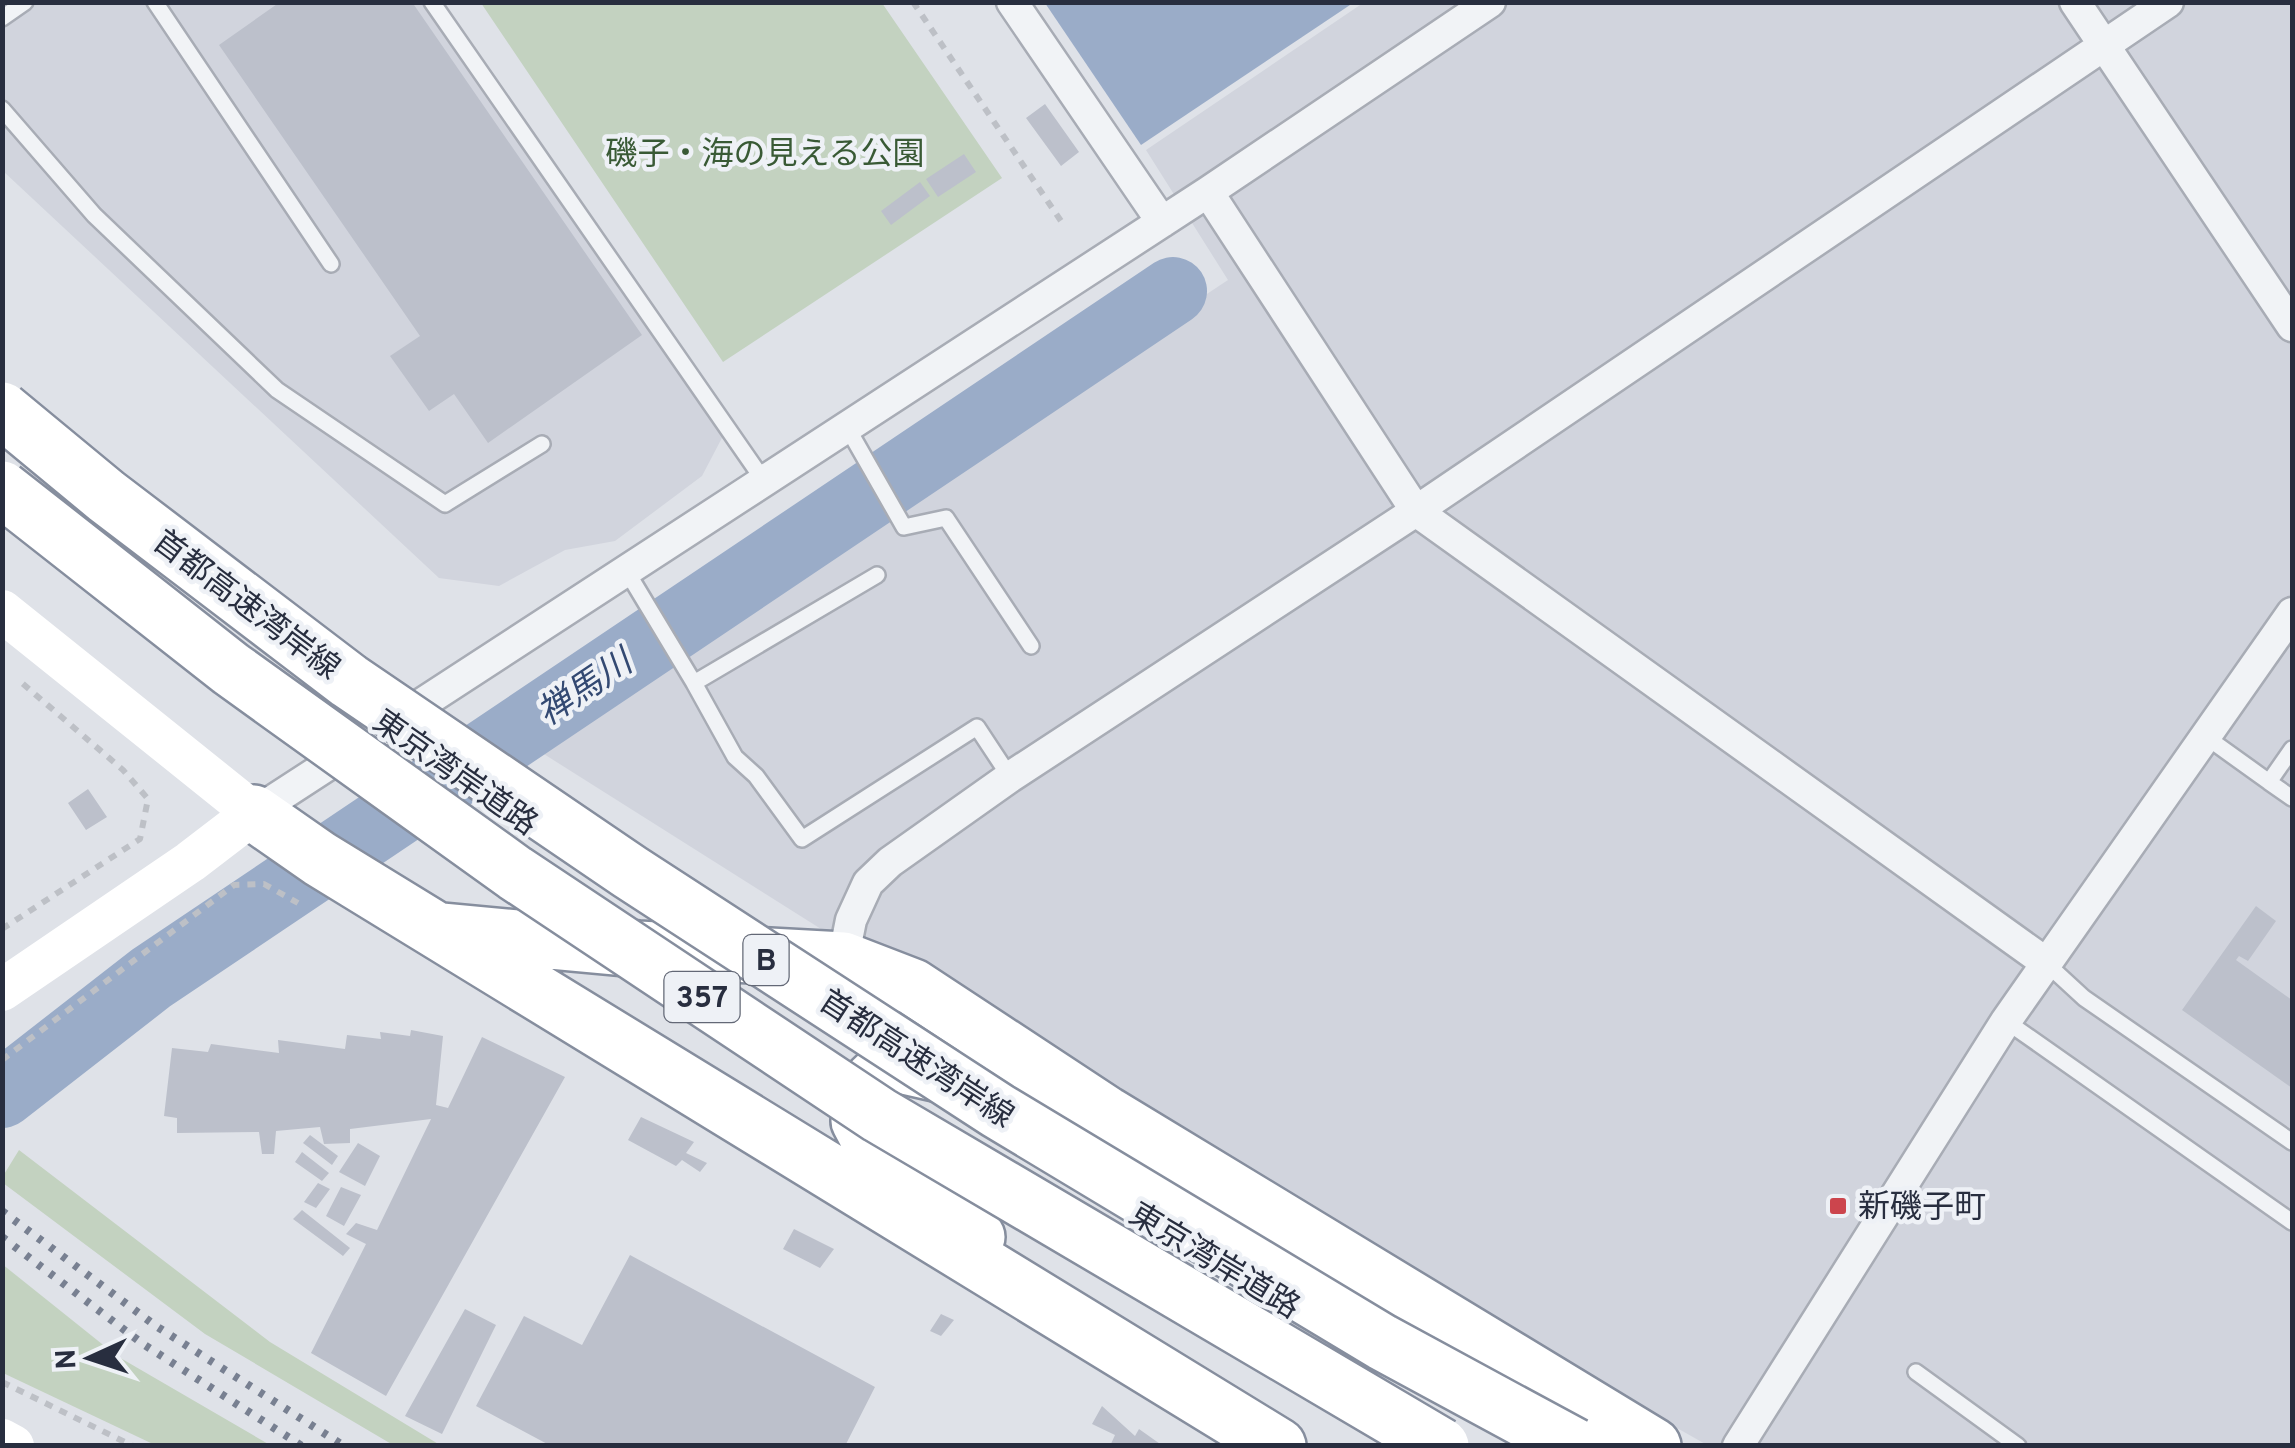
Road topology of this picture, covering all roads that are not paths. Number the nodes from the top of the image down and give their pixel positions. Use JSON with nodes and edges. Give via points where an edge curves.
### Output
{"nodes":[{"id":1,"x":25,"y":2,"type":"edge"},
{"id":2,"x":155,"y":2,"type":"edge"},
{"id":3,"x":432,"y":2,"type":"edge"},
{"id":4,"x":1012,"y":2,"type":"edge"},
{"id":5,"x":1490,"y":2,"type":"edge"},
{"id":6,"x":2074,"y":2,"type":"edge"},
{"id":7,"x":2168,"y":2,"type":"edge"},
{"id":8,"x":2,"y":18,"type":"edge"},
{"id":9,"x":2104,"y":46,"type":"junction"},
{"id":10,"x":2,"y":109,"type":"edge"},
{"id":11,"x":1208,"y":192,"type":"junction"},
{"id":12,"x":1162,"y":222,"type":"junction"},
{"id":13,"x":331,"y":264,"type":"dead end"},
{"id":14,"x":2292,"y":326,"type":"edge"},
{"id":15,"x":2,"y":410,"type":"edge"},
{"id":16,"x":848,"y":429,"type":"junction"},
{"id":17,"x":2,"y":430,"type":"edge"},
{"id":18,"x":542,"y":444,"type":"dead end"},
{"id":19,"x":764,"y":481,"type":"junction"},
{"id":20,"x":2,"y":489,"type":"edge"},
{"id":21,"x":2,"y":506,"type":"edge"},
{"id":22,"x":1416,"y":511,"type":"junction"},
{"id":23,"x":627,"y":572,"type":"junction"},
{"id":24,"x":877,"y":574,"type":"dead end"},
{"id":25,"x":2,"y":611,"type":"edge"},
{"id":26,"x":2292,"y":612,"type":"edge"},
{"id":27,"x":1031,"y":646,"type":"dead end"},
{"id":28,"x":694,"y":682,"type":"junction"},
{"id":29,"x":2205,"y":736,"type":"junction"},
{"id":30,"x":2292,"y":749,"type":"edge"},
{"id":31,"x":1010,"y":777,"type":"junction"},
{"id":32,"x":2270,"y":782,"type":"junction"},
{"id":33,"x":2292,"y":798,"type":"edge"},
{"id":34,"x":254,"y":813,"type":"junction"},
{"id":35,"x":441,"y":931,"type":"junction"},
{"id":36,"x":843,"y":960,"type":"junction"},
{"id":37,"x":2045,"y":962,"type":"junction"},
{"id":38,"x":2,"y":990,"type":"edge"},
{"id":39,"x":2006,"y":1020,"type":"junction"},
{"id":40,"x":1106,"y":1114,"type":"junction"},
{"id":41,"x":2292,"y":1142,"type":"edge"},
{"id":42,"x":2292,"y":1222,"type":"edge"},
{"id":43,"x":1024,"y":1292,"type":"junction"},
{"id":44,"x":1916,"y":1372,"type":"dead end"},
{"id":45,"x":1250,"y":1439,"type":"edge"},
{"id":46,"x":2,"y":1440,"type":"edge"},
{"id":47,"x":13,"y":1446,"type":"edge"},
{"id":48,"x":1418,"y":1446,"type":"edge"},
{"id":49,"x":1441,"y":1446,"type":"edge"},
{"id":50,"x":1540,"y":1446,"type":"edge"},
{"id":51,"x":1574,"y":1446,"type":"edge"},
{"id":52,"x":1653,"y":1446,"type":"edge"},
{"id":53,"x":1738,"y":1446,"type":"edge"},
{"id":54,"x":2018,"y":1446,"type":"edge"}],
"edges":[{"from":1,"to":8,"type":"lane"},
{"from":2,"to":13,"type":"lane"},
{"from":3,"to":19,"type":"lane"},
{"from":4,"to":12,"type":"street"},
{"from":5,"to":11,"type":"street"},
{"from":6,"to":9,"type":"street"},
{"from":7,"to":9,"type":"street"},
{"from":9,"to":14,"type":"street"},
{"from":9,"to":22,"type":"street"},
{"from":10,"to":18,"type":"lane","via":[[94,215],[277,390],[445,504]]},
{"from":11,"to":12,"type":"street"},
{"from":11,"to":22,"type":"street"},
{"from":12,"to":16,"type":"street"},
{"from":15,"to":51,"type":"highway","name":"首都高速湾岸線","number":"B","bridge":true,"via":[[349,681],[630,872],[998,1111],[1382,1342]]},
{"from":16,"to":19,"type":"street"},
{"from":16,"to":27,"type":"lane","via":[[904,527],[946,518]]},
{"from":17,"to":50,"type":"highway","name":"東京湾岸道路","number":"357","via":[[106,516],[452,773],[984,1121],[1334,1332]]},
{"from":19,"to":23,"type":"street"},
{"from":20,"to":49,"type":"highway","name":"東京湾岸道路","number":"357","bridge":true,"via":[[247,680],[515,873],[780,1050],[928,1145]]},
{"from":21,"to":48,"type":"highway","number":"B","via":[[282,724],[602,944],[972,1186]]},
{"from":22,"to":31,"type":"street"},
{"from":22,"to":37,"type":"street"},
{"from":23,"to":28,"type":"lane"},
{"from":23,"to":34,"type":"street"},
{"from":24,"to":28,"type":"lane"},
{"from":25,"to":34,"type":"street"},
{"from":26,"to":29,"type":"street"},
{"from":28,"to":31,"type":"lane","via":[[735,757],[802,839],[977,727]]},
{"from":29,"to":32,"type":"lane"},
{"from":29,"to":37,"type":"street"},
{"from":30,"to":32,"type":"lane"},
{"from":31,"to":36,"type":"street","via":[[868,883]]},
{"from":32,"to":33,"type":"lane"},
{"from":34,"to":35,"type":"highway","name":"東京湾岸道路","number":"357","via":[[305,879]]},
{"from":34,"to":38,"type":"street"},
{"from":35,"to":36,"type":"highway","name":"東京湾岸道路","number":"357"},
{"from":35,"to":43,"type":"highway","name":"東京湾岸道路","number":"357"},
{"from":36,"to":40,"type":"highway","name":"東京湾岸道路","number":"357","via":[[913,988]]},
{"from":37,"to":39,"type":"street"},
{"from":37,"to":41,"type":"lane","via":[[2084,998]]},
{"from":39,"to":42,"type":"lane"},
{"from":39,"to":53,"type":"street"},
{"from":40,"to":43,"type":"highway","name":"東京湾岸道路","number":"357","via":[[895,1064],[862,1090],[859,1121],[868,1140],[911,1172]]},
{"from":40,"to":52,"type":"highway","name":"東京湾岸道路","number":"357"},
{"from":43,"to":45,"type":"highway","name":"東京湾岸道路","number":"357"},
{"from":44,"to":54,"type":"lane"},
{"from":46,"to":47,"type":"street"}]}
